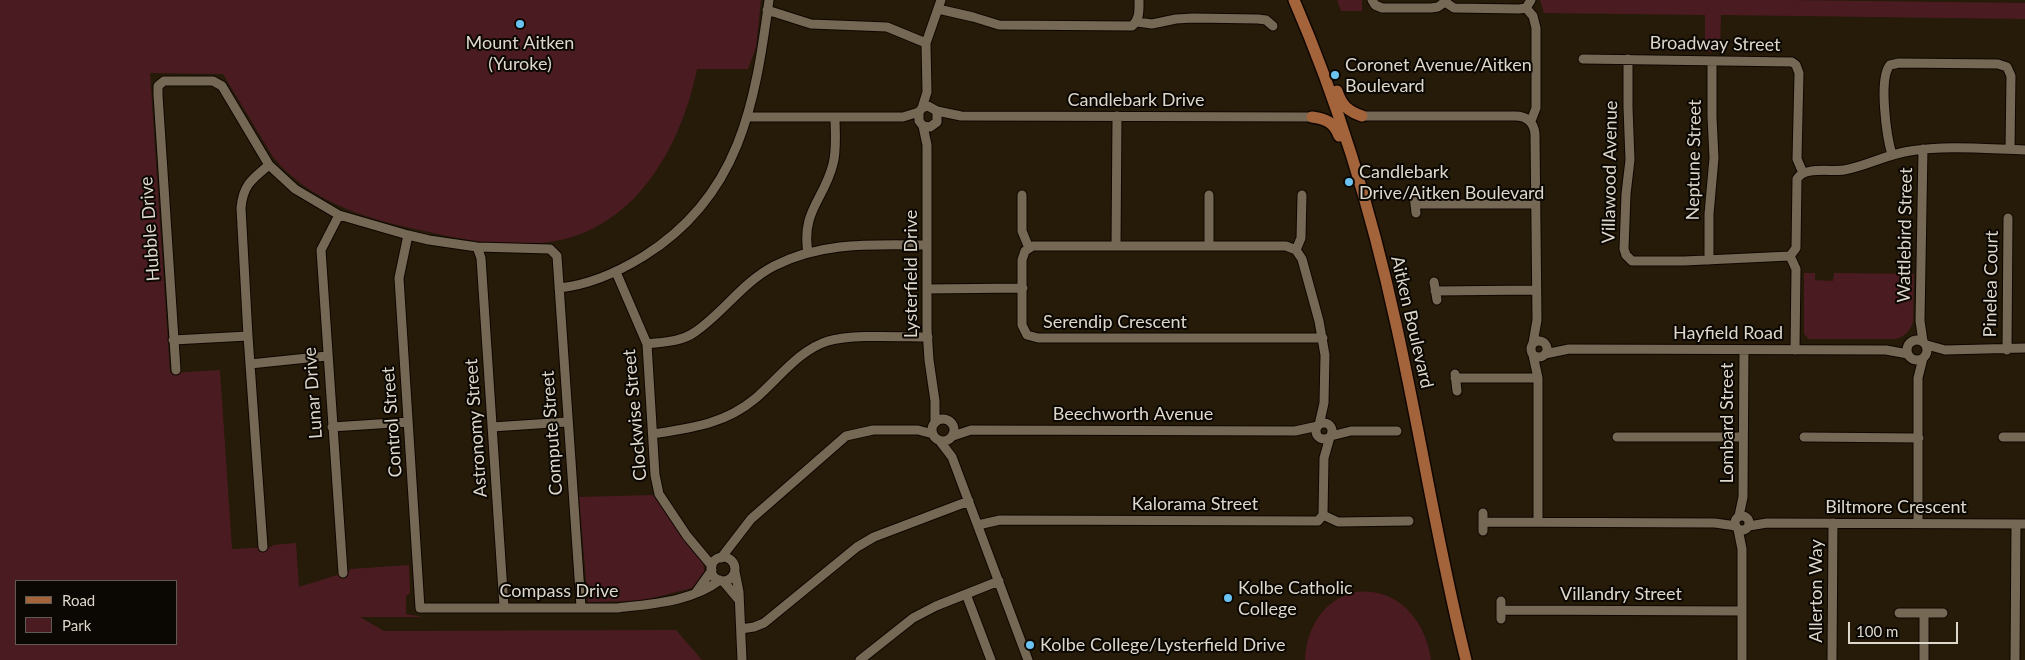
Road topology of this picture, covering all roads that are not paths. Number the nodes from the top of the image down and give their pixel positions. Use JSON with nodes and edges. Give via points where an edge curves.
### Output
{"nodes":[{"id":1,"x":768,"y":0,"type":"edge"},
{"id":2,"x":1139,"y":0,"type":"edge"},
{"id":3,"x":1294,"y":0,"type":"edge"},
{"id":4,"x":1372,"y":0,"type":"edge"},
{"id":5,"x":1445,"y":1,"type":"edge"},
{"id":6,"x":940,"y":4,"type":"edge"},
{"id":7,"x":1529,"y":4,"type":"edge"},
{"id":8,"x":767,"y":10,"type":"junction"},
{"id":9,"x":1137,"y":22,"type":"junction"},
{"id":10,"x":1273,"y":26,"type":"dead end"},
{"id":11,"x":926,"y":43,"type":"junction"},
{"id":12,"x":1314,"y":47,"type":"junction"},
{"id":13,"x":1583,"y":59,"type":"dead end"},
{"id":14,"x":1628,"y":59,"type":"junction"},
{"id":15,"x":1712,"y":61,"type":"junction"},
{"id":16,"x":926,"y":92,"type":"junction"},
{"id":17,"x":1330,"y":93,"type":"junction"},
{"id":18,"x":936,"y":110,"type":"junction"},
{"id":19,"x":961,"y":116,"type":"junction"},
{"id":20,"x":1117,"y":116,"type":"junction"},
{"id":21,"x":1362,"y":116,"type":"junction"},
{"id":22,"x":747,"y":117,"type":"junction"},
{"id":23,"x":835,"y":117,"type":"junction"},
{"id":24,"x":921,"y":117,"type":"junction"},
{"id":25,"x":1312,"y":117,"type":"junction"},
{"id":26,"x":1528,"y":119,"type":"junction"},
{"id":27,"x":935,"y":124,"type":"junction"},
{"id":28,"x":1347,"y":144,"type":"junction"},
{"id":29,"x":927,"y":145,"type":"junction"},
{"id":30,"x":1923,"y":149,"type":"junction"},
{"id":31,"x":2010,"y":150,"type":"junction"},
{"id":32,"x":2025,"y":150,"type":"edge"},
{"id":33,"x":1892,"y":155,"type":"junction"},
{"id":34,"x":269,"y":165,"type":"junction"},
{"id":35,"x":1802,"y":173,"type":"junction"},
{"id":36,"x":1022,"y":194,"type":"dead end"},
{"id":37,"x":1209,"y":195,"type":"dead end"},
{"id":38,"x":1302,"y":195,"type":"dead end"},
{"id":39,"x":1415,"y":204,"type":"dead end"},
{"id":40,"x":1536,"y":204,"type":"junction"},
{"id":41,"x":339,"y":215,"type":"junction"},
{"id":42,"x":2008,"y":218,"type":"dead end"},
{"id":43,"x":1370,"y":220,"type":"junction"},
{"id":44,"x":408,"y":235,"type":"junction"},
{"id":45,"x":927,"y":245,"type":"junction"},
{"id":46,"x":1116,"y":246,"type":"junction"},
{"id":47,"x":1209,"y":246,"type":"junction"},
{"id":48,"x":478,"y":247,"type":"junction"},
{"id":49,"x":1029,"y":248,"type":"junction"},
{"id":50,"x":1296,"y":250,"type":"junction"},
{"id":51,"x":808,"y":253,"type":"junction"},
{"id":52,"x":1790,"y":256,"type":"junction"},
{"id":53,"x":1709,"y":260,"type":"junction"},
{"id":54,"x":616,"y":272,"type":"junction"},
{"id":55,"x":559,"y":288,"type":"junction"},
{"id":56,"x":1023,"y":288,"type":"junction"},
{"id":57,"x":927,"y":289,"type":"junction"},
{"id":58,"x":1536,"y":290,"type":"junction"},
{"id":59,"x":1436,"y":291,"type":"dead end"},
{"id":60,"x":1537,"y":320,"type":"junction"},
{"id":61,"x":1920,"y":321,"type":"junction"},
{"id":62,"x":248,"y":336,"type":"junction"},
{"id":63,"x":928,"y":337,"type":"junction"},
{"id":64,"x":1323,"y":338,"type":"junction"},
{"id":65,"x":173,"y":340,"type":"junction"},
{"id":66,"x":1534,"y":343,"type":"junction"},
{"id":67,"x":1544,"y":343,"type":"junction"},
{"id":68,"x":1925,"y":343,"type":"junction"},
{"id":69,"x":647,"y":344,"type":"junction"},
{"id":70,"x":2025,"y":348,"type":"edge"},
{"id":71,"x":1569,"y":349,"type":"junction"},
{"id":72,"x":1744,"y":350,"type":"junction"},
{"id":73,"x":1795,"y":350,"type":"junction"},
{"id":74,"x":1910,"y":350,"type":"junction"},
{"id":75,"x":1945,"y":350,"type":"junction"},
{"id":76,"x":2006,"y":350,"type":"junction"},
{"id":77,"x":1534,"y":354,"type":"junction"},
{"id":78,"x":1544,"y":355,"type":"junction"},
{"id":79,"x":327,"y":356,"type":"junction"},
{"id":80,"x":1925,"y":356,"type":"junction"},
{"id":81,"x":250,"y":364,"type":"junction"},
{"id":82,"x":176,"y":370,"type":"dead end"},
{"id":83,"x":1538,"y":378,"type":"junction"},
{"id":84,"x":1918,"y":378,"type":"junction"},
{"id":85,"x":1457,"y":391,"type":"dead end"},
{"id":86,"x":935,"y":401,"type":"junction"},
{"id":87,"x":1324,"y":403,"type":"junction"},
{"id":88,"x":946,"y":419,"type":"junction"},
{"id":89,"x":408,"y":422,"type":"junction"},
{"id":90,"x":567,"y":422,"type":"junction"},
{"id":91,"x":1319,"y":425,"type":"junction"},
{"id":92,"x":492,"y":426,"type":"junction"},
{"id":93,"x":332,"y":427,"type":"junction"},
{"id":94,"x":1295,"y":430,"type":"junction"},
{"id":95,"x":935,"y":431,"type":"junction"},
{"id":96,"x":1330,"y":431,"type":"junction"},
{"id":97,"x":1397,"y":431,"type":"dead end"},
{"id":98,"x":953,"y":433,"type":"junction"},
{"id":99,"x":653,"y":434,"type":"junction"},
{"id":100,"x":1317,"y":436,"type":"junction"},
{"id":101,"x":1617,"y":437,"type":"dead end"},
{"id":102,"x":1743,"y":437,"type":"junction"},
{"id":103,"x":1804,"y":437,"type":"dead end"},
{"id":104,"x":2003,"y":437,"type":"dead end"},
{"id":105,"x":2025,"y":437,"type":"edge"},
{"id":106,"x":1919,"y":438,"type":"junction"},
{"id":107,"x":952,"y":457,"type":"junction"},
{"id":108,"x":1324,"y":458,"type":"junction"},
{"id":109,"x":969,"y":501,"type":"junction"},
{"id":110,"x":1323,"y":515,"type":"junction"},
{"id":111,"x":1409,"y":521,"type":"dead end"},
{"id":112,"x":1483,"y":522,"type":"dead end"},
{"id":113,"x":1538,"y":522,"type":"junction"},
{"id":114,"x":1742,"y":523,"type":"junction"},
{"id":115,"x":1833,"y":523,"type":"junction"},
{"id":116,"x":1918,"y":523,"type":"junction"},
{"id":117,"x":2020,"y":524,"type":"edge"},
{"id":118,"x":979,"y":528,"type":"junction"},
{"id":119,"x":736,"y":537,"type":"junction"},
{"id":120,"x":263,"y":547,"type":"dead end"},
{"id":121,"x":698,"y":549,"type":"junction"},
{"id":122,"x":720,"y":558,"type":"junction"},
{"id":123,"x":733,"y":562,"type":"junction"},
{"id":124,"x":712,"y":568,"type":"junction"},
{"id":125,"x":735,"y":572,"type":"junction"},
{"id":126,"x":343,"y":573,"type":"dead end"},
{"id":127,"x":722,"y":581,"type":"junction"},
{"id":128,"x":999,"y":581,"type":"junction"},
{"id":129,"x":697,"y":592,"type":"junction"},
{"id":130,"x":966,"y":594,"type":"junction"},
{"id":131,"x":739,"y":600,"type":"junction"},
{"id":132,"x":504,"y":607,"type":"junction"},
{"id":133,"x":581,"y":607,"type":"junction"},
{"id":134,"x":420,"y":608,"type":"joint"},
{"id":135,"x":1501,"y":610,"type":"dead end"},
{"id":136,"x":1742,"y":611,"type":"junction"},
{"id":137,"x":1899,"y":613,"type":"dead end"},
{"id":138,"x":1924,"y":613,"type":"junction"},
{"id":139,"x":1943,"y":613,"type":"dead end"},
{"id":140,"x":741,"y":629,"type":"junction"},
{"id":141,"x":742,"y":660,"type":"edge"},
{"id":142,"x":860,"y":660,"type":"edge"},
{"id":143,"x":991,"y":660,"type":"edge"},
{"id":144,"x":1028,"y":660,"type":"edge"},
{"id":145,"x":1466,"y":660,"type":"edge"},
{"id":146,"x":1742,"y":660,"type":"edge"},
{"id":147,"x":1832,"y":660,"type":"edge"},
{"id":148,"x":1924,"y":660,"type":"edge"},
{"id":149,"x":2015,"y":660,"type":"edge"}],
"edges":[{"from":1,"to":8,"type":"street"},
{"from":2,"to":9,"type":"street"},
{"from":3,"to":12,"type":"main road","name":"Aitken Boulevard"},
{"from":4,"to":5,"type":"street","via":[[1382,8],[1431,8]]},
{"from":5,"to":7,"type":"street","via":[[1458,8],[1519,9]]},
{"from":6,"to":9,"type":"street","via":[[999,25],[1132,26]]},
{"from":6,"to":11,"type":"street"},
{"from":7,"to":26,"type":"street","via":[[1535,20],[1536,102]]},
{"from":8,"to":11,"type":"street","via":[[811,24],[887,27]]},
{"from":8,"to":22,"type":"street"},
{"from":9,"to":10,"type":"street","via":[[1258,19]]},
{"from":11,"to":16,"type":"street"},
{"from":12,"to":17,"type":"main road","name":"Aitken Boulevard"},
{"from":12,"to":21,"type":"main road","via":[[1332,75],[1344,106]]},
{"from":13,"to":14,"type":"street","name":"Broadway Street"},
{"from":14,"to":15,"type":"street","name":"Broadway Street"},
{"from":14,"to":53,"type":"street","name":"Villawood Avenue","via":[[1630,160],[1626,194],[1626,255],[1637,261]]},
{"from":15,"to":35,"type":"street","name":"Broadway Street","via":[[1787,61],[1796,65],[1799,74],[1797,159]]},
{"from":15,"to":53,"type":"street","name":"Neptune Street","via":[[1714,158]]},
{"from":16,"to":18,"type":"street"},
{"from":16,"to":24,"type":"street"},
{"from":17,"to":25,"type":"main road","via":[[1326,111]]},
{"from":17,"to":28,"type":"main road","name":"Aitken Boulevard"},
{"from":18,"to":19,"type":"street","name":"Candlebark Drive"},
{"from":18,"to":24,"type":"street","name":"Candlebark Drive","via":[[928,106]]},
{"from":18,"to":27,"type":"street","via":[[939,116]]},
{"from":19,"to":20,"type":"street","name":"Candlebark Drive"},
{"from":19,"to":27,"type":"street","name":"Candlebark Drive"},
{"from":20,"to":25,"type":"street","name":"Candlebark Drive"},
{"from":20,"to":46,"type":"street"},
{"from":21,"to":26,"type":"street"},
{"from":21,"to":28,"type":"main road","via":[[1349,124]]},
{"from":22,"to":23,"type":"street"},
{"from":22,"to":54,"type":"street","via":[[731,161],[707,199],[671,237]]},
{"from":23,"to":24,"type":"street"},
{"from":23,"to":51,"type":"street","via":[[834,160],[823,191],[808,218]]},
{"from":24,"to":27,"type":"street","name":"Candlebark Drive"},
{"from":24,"to":29,"type":"street","name":"Lysterfield Drive"},
{"from":25,"to":43,"type":"main road","via":[[1329,121],[1335,127]]},
{"from":26,"to":40,"type":"street","via":[[1535,134]]},
{"from":27,"to":29,"type":"street","name":"Lysterfield Drive"},
{"from":28,"to":43,"type":"main road","name":"Aitken Boulevard"},
{"from":29,"to":45,"type":"street","name":"Lysterfield Drive"},
{"from":30,"to":31,"type":"street"},
{"from":30,"to":33,"type":"street"},
{"from":30,"to":61,"type":"street","name":"Wattlebird Street"},
{"from":31,"to":32,"type":"street"},
{"from":31,"to":33,"type":"street","via":[[2012,78],[2007,66],[1900,63],[1890,65],[1885,74],[1885,123]]},
{"from":33,"to":35,"type":"street","via":[[1850,168]]},
{"from":34,"to":41,"type":"street","via":[[295,189]]},
{"from":34,"to":62,"type":"street","via":[[250,180],[242,195]]},
{"from":34,"to":65,"type":"street","name":"Hubble Drive","via":[[222,86],[213,81],[164,81],[158,86]]},
{"from":35,"to":52,"type":"street","via":[[1797,183],[1796,248]]},
{"from":36,"to":49,"type":"street","via":[[1022,231]]},
{"from":37,"to":47,"type":"street"},
{"from":38,"to":50,"type":"street","via":[[1302,228]]},
{"from":39,"to":40,"type":"street"},
{"from":40,"to":58,"type":"street"},
{"from":41,"to":44,"type":"street"},
{"from":41,"to":79,"type":"street","name":"Lunar Drive","via":[[320,250]]},
{"from":42,"to":76,"type":"street","name":"Pinelea Court"},
{"from":43,"to":145,"type":"main road","name":"Aitken Boulevard","via":[[1396,323]]},
{"from":44,"to":48,"type":"street"},
{"from":44,"to":89,"type":"street","name":"Control Street","via":[[398,278]]},
{"from":45,"to":51,"type":"street","via":[[848,245]]},
{"from":45,"to":57,"type":"street","name":"Lysterfield Drive"},
{"from":46,"to":47,"type":"street"},
{"from":46,"to":49,"type":"street"},
{"from":47,"to":50,"type":"street","via":[[1287,246]]},
{"from":48,"to":55,"type":"street","name":"Compute Street","via":[[550,249],[557,256]]},
{"from":48,"to":92,"type":"street","name":"Astronomy Street"},
{"from":49,"to":56,"type":"street","name":"Serendip Crescent","via":[[1023,255]]},
{"from":50,"to":64,"type":"street","via":[[1302,259]]},
{"from":51,"to":69,"type":"street","via":[[773,267],[694,333],[674,341]]},
{"from":52,"to":53,"type":"street","name":"Villawood Avenue"},
{"from":52,"to":73,"type":"street","via":[[1796,266]]},
{"from":54,"to":55,"type":"street","via":[[583,284]]},
{"from":54,"to":69,"type":"street","name":"Clockwise Street"},
{"from":55,"to":90,"type":"street","name":"Compute Street"},
{"from":56,"to":57,"type":"street"},
{"from":56,"to":64,"type":"street","name":"Serendip Crescent","via":[[1022,325],[1031,337]]},
{"from":57,"to":63,"type":"street","name":"Lysterfield Drive"},
{"from":58,"to":59,"type":"street"},
{"from":58,"to":60,"type":"street"},
{"from":60,"to":66,"type":"street"},
{"from":60,"to":67,"type":"street"},
{"from":61,"to":68,"type":"street","name":"Wattlebird Street"},
{"from":61,"to":74,"type":"street","name":"Wattlebird Street"},
{"from":62,"to":65,"type":"street"},
{"from":62,"to":81,"type":"street"},
{"from":63,"to":86,"type":"street","name":"Lysterfield Drive"},
{"from":63,"to":99,"type":"street","via":[[828,341],[802,355],[755,399],[718,421]]},
{"from":64,"to":87,"type":"street"},
{"from":65,"to":82,"type":"street","name":"Hubble Drive"},
{"from":66,"to":67,"type":"street"},
{"from":66,"to":77,"type":"street","via":[[1531,350]]},
{"from":67,"to":71,"type":"street","name":"Hayfield Road"},
{"from":67,"to":78,"type":"street","via":[[1547,350]]},
{"from":68,"to":74,"type":"street"},
{"from":68,"to":75,"type":"street"},
{"from":68,"to":80,"type":"street","name":"Wattlebird Street"},
{"from":69,"to":99,"type":"street","name":"Clockwise Street"},
{"from":70,"to":76,"type":"street"},
{"from":71,"to":72,"type":"street","name":"Hayfield Road"},
{"from":71,"to":78,"type":"street","name":"Hayfield Road"},
{"from":72,"to":73,"type":"street","name":"Hayfield Road"},
{"from":72,"to":102,"type":"street","name":"Lombard Street"},
{"from":73,"to":74,"type":"street","name":"Hayfield Road"},
{"from":74,"to":80,"type":"street","via":[[1918,360]]},
{"from":74,"to":84,"type":"street"},
{"from":75,"to":76,"type":"street"},
{"from":75,"to":80,"type":"street"},
{"from":77,"to":78,"type":"street","via":[[1538,357]]},
{"from":77,"to":83,"type":"street"},
{"from":78,"to":83,"type":"street"},
{"from":79,"to":81,"type":"street"},
{"from":79,"to":93,"type":"street","name":"Lunar Drive"},
{"from":80,"to":84,"type":"street","name":"Wattlebird Street"},
{"from":81,"to":120,"type":"street"},
{"from":83,"to":85,"type":"street","via":[[1455,376]]},
{"from":83,"to":113,"type":"street"},
{"from":84,"to":106,"type":"street"},
{"from":86,"to":88,"type":"street","name":"Lysterfield Drive"},
{"from":86,"to":95,"type":"street","name":"Lysterfield Drive"},
{"from":87,"to":91,"type":"street"},
{"from":87,"to":96,"type":"street"},
{"from":88,"to":95,"type":"street","via":[[940,419]]},
{"from":88,"to":98,"type":"street","name":"Lysterfield Drive","via":[[951,421]]},
{"from":89,"to":93,"type":"street"},
{"from":89,"to":134,"type":"street","name":"Control Street"},
{"from":90,"to":92,"type":"street"},
{"from":90,"to":133,"type":"street","name":"Compute Street"},
{"from":91,"to":94,"type":"street","name":"Beechworth Avenue"},
{"from":91,"to":96,"type":"street","name":"Beechworth Avenue","via":[[1325,423]]},
{"from":91,"to":100,"type":"street"},
{"from":92,"to":132,"type":"street","name":"Astronomy Street"},
{"from":93,"to":126,"type":"street","name":"Lunar Drive"},
{"from":94,"to":98,"type":"street","name":"Beechworth Avenue","via":[[971,430]]},
{"from":94,"to":100,"type":"street","name":"Beechworth Avenue"},
{"from":95,"to":98,"type":"street","via":[[946,441]]},
{"from":95,"to":107,"type":"street"},
{"from":95,"to":119,"type":"street","via":[[873,430],[846,436],[751,519]]},
{"from":96,"to":97,"type":"street"},
{"from":96,"to":100,"type":"street","name":"Beechworth Avenue","via":[[1322,440]]},
{"from":96,"to":108,"type":"street"},
{"from":98,"to":107,"type":"street"},
{"from":99,"to":121,"type":"street","name":"Clockwise Street","via":[[659,494]]},
{"from":100,"to":108,"type":"street"},
{"from":101,"to":102,"type":"street"},
{"from":102,"to":114,"type":"street","name":"Lombard Street"},
{"from":103,"to":106,"type":"street"},
{"from":104,"to":105,"type":"street"},
{"from":106,"to":116,"type":"street"},
{"from":107,"to":109,"type":"street"},
{"from":108,"to":110,"type":"street"},
{"from":109,"to":118,"type":"street"},
{"from":109,"to":140,"type":"street","via":[[874,537],[857,547],[764,623]]},
{"from":110,"to":111,"type":"street","via":[[1338,522]]},
{"from":110,"to":118,"type":"street","name":"Kalorama Street","via":[[1318,521],[1007,520],[993,521]]},
{"from":112,"to":113,"type":"street","name":"Biltmore Crescent"},
{"from":113,"to":114,"type":"street","name":"Biltmore Crescent"},
{"from":114,"to":115,"type":"street","name":"Biltmore Crescent"},
{"from":114,"to":136,"type":"street","name":"Lombard Street"},
{"from":115,"to":116,"type":"street","name":"Biltmore Crescent"},
{"from":115,"to":147,"type":"street","name":"Allerton Way"},
{"from":116,"to":117,"type":"street","name":"Biltmore Crescent"},
{"from":117,"to":149,"type":"street"},
{"from":118,"to":128,"type":"street"},
{"from":119,"to":122,"type":"street"},
{"from":119,"to":123,"type":"street"},
{"from":121,"to":122,"type":"street"},
{"from":121,"to":124,"type":"street","name":"Clockwise Street"},
{"from":122,"to":123,"type":"street"},
{"from":122,"to":124,"type":"street"},
{"from":123,"to":125,"type":"street"},
{"from":124,"to":127,"type":"street","via":[[716,578]]},
{"from":124,"to":129,"type":"street"},
{"from":125,"to":127,"type":"street"},
{"from":125,"to":131,"type":"street"},
{"from":127,"to":129,"type":"street","name":"Compass Drive"},
{"from":127,"to":131,"type":"street"},
{"from":128,"to":130,"type":"street"},
{"from":128,"to":144,"type":"street"},
{"from":129,"to":133,"type":"street","name":"Compass Drive","via":[[642,605]]},
{"from":130,"to":142,"type":"street","via":[[913,618]]},
{"from":130,"to":143,"type":"street"},
{"from":131,"to":140,"type":"street"},
{"from":132,"to":133,"type":"street","name":"Compass Drive"},
{"from":132,"to":134,"type":"street","name":"Compass Drive"},
{"from":135,"to":136,"type":"street","name":"Villandry Street"},
{"from":136,"to":146,"type":"street","name":"Lombard Street"},
{"from":137,"to":138,"type":"street"},
{"from":138,"to":139,"type":"street"},
{"from":138,"to":148,"type":"street"},
{"from":140,"to":141,"type":"street"}]}
